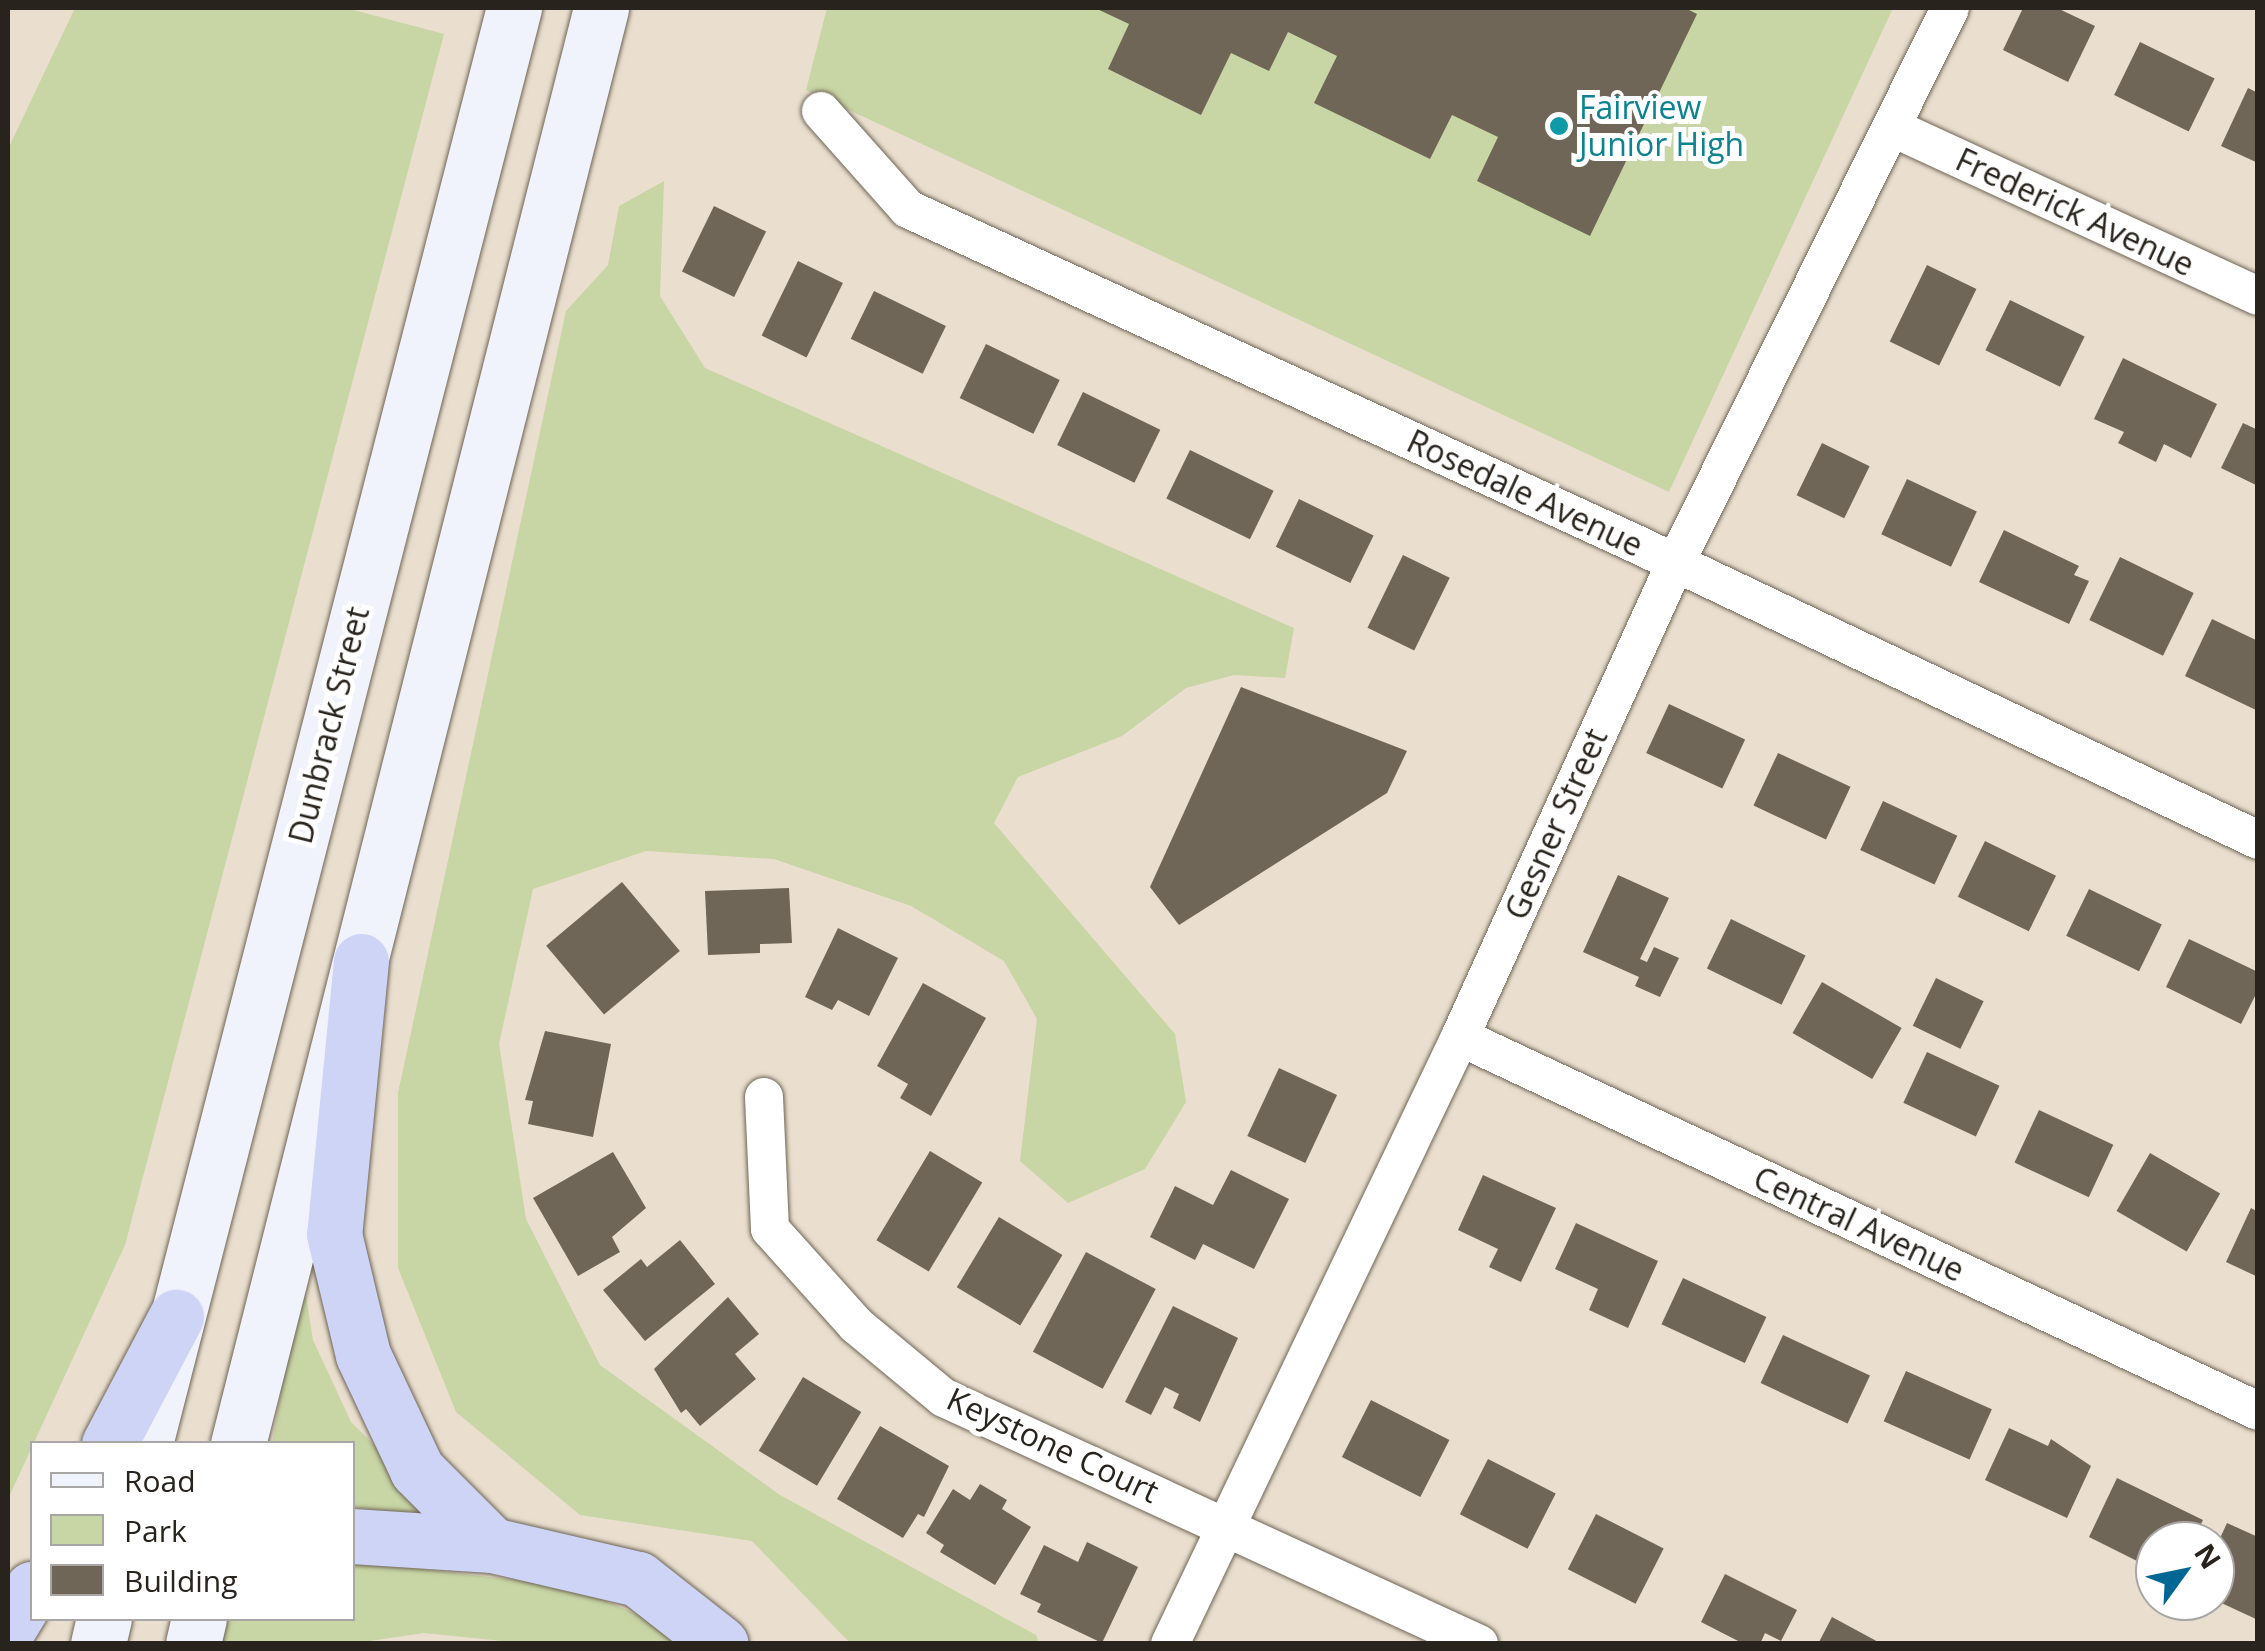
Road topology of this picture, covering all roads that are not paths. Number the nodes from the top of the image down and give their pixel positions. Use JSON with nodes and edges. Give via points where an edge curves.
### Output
{"nodes":[{"id":1,"x":514,"y":8,"type":"edge"},
{"id":2,"x":601,"y":8,"type":"edge"},
{"id":3,"x":1950,"y":8,"type":"edge"},
{"id":4,"x":821,"y":111,"type":"dead end"},
{"id":5,"x":1893,"y":128,"type":"junction"},
{"id":6,"x":2258,"y":296,"type":"edge"},
{"id":7,"x":1675,"y":564,"type":"junction"},
{"id":8,"x":2258,"y":840,"type":"edge"},
{"id":9,"x":361,"y":962,"type":"junction"},
{"id":10,"x":1460,"y":1037,"type":"junction"},
{"id":11,"x":764,"y":1097,"type":"dead end"},
{"id":12,"x":176,"y":1317,"type":"junction"},
{"id":13,"x":2258,"y":1411,"type":"edge"},
{"id":14,"x":111,"y":1441,"type":"edge"},
{"id":15,"x":146,"y":1441,"type":"edge"},
{"id":16,"x":239,"y":1441,"type":"edge"},
{"id":17,"x":1228,"y":1526,"type":"junction"},
{"id":18,"x":355,"y":1536,"type":"edge"},
{"id":19,"x":492,"y":1545,"type":"junction"},
{"id":20,"x":30,"y":1592,"type":"edge"},
{"id":21,"x":8,"y":1629,"type":"edge"},
{"id":22,"x":721,"y":1644,"type":"edge"},
{"id":23,"x":1170,"y":1644,"type":"edge"},
{"id":24,"x":1479,"y":1644,"type":"edge"}],
"edges":[{"from":1,"to":12,"type":"main road","name":"Dunbrack Street"},
{"from":2,"to":9,"type":"main road"},
{"from":3,"to":5,"type":"street","name":"Gesner Street"},
{"from":4,"to":7,"type":"street","name":"Rosedale Avenue","via":[[908,208]]},
{"from":5,"to":6,"type":"street","name":"Frederick Avenue"},
{"from":5,"to":7,"type":"street","name":"Gesner Street"},
{"from":7,"to":8,"type":"street","name":"Rosedale Avenue"},
{"from":7,"to":10,"type":"street","name":"Gesner Street"},
{"from":9,"to":16,"type":"main road"},
{"from":9,"to":19,"type":"highway","via":[[334,1234],[363,1355],[417,1470]]},
{"from":10,"to":13,"type":"street","name":"Central Avenue"},
{"from":10,"to":17,"type":"street","name":"Gesner Street"},
{"from":11,"to":17,"type":"street","name":"Keystone Court","via":[[770,1229],[856,1325],[944,1398]]},
{"from":12,"to":14,"type":"highway"},
{"from":12,"to":15,"type":"main road","name":"Dunbrack Street"},
{"from":17,"to":23,"type":"street","name":"Gesner Street"},
{"from":17,"to":24,"type":"street","name":"Keystone Court"},
{"from":18,"to":19,"type":"highway"},
{"from":19,"to":22,"type":"highway","via":[[638,1579]]},
{"from":20,"to":21,"type":"highway"}]}
